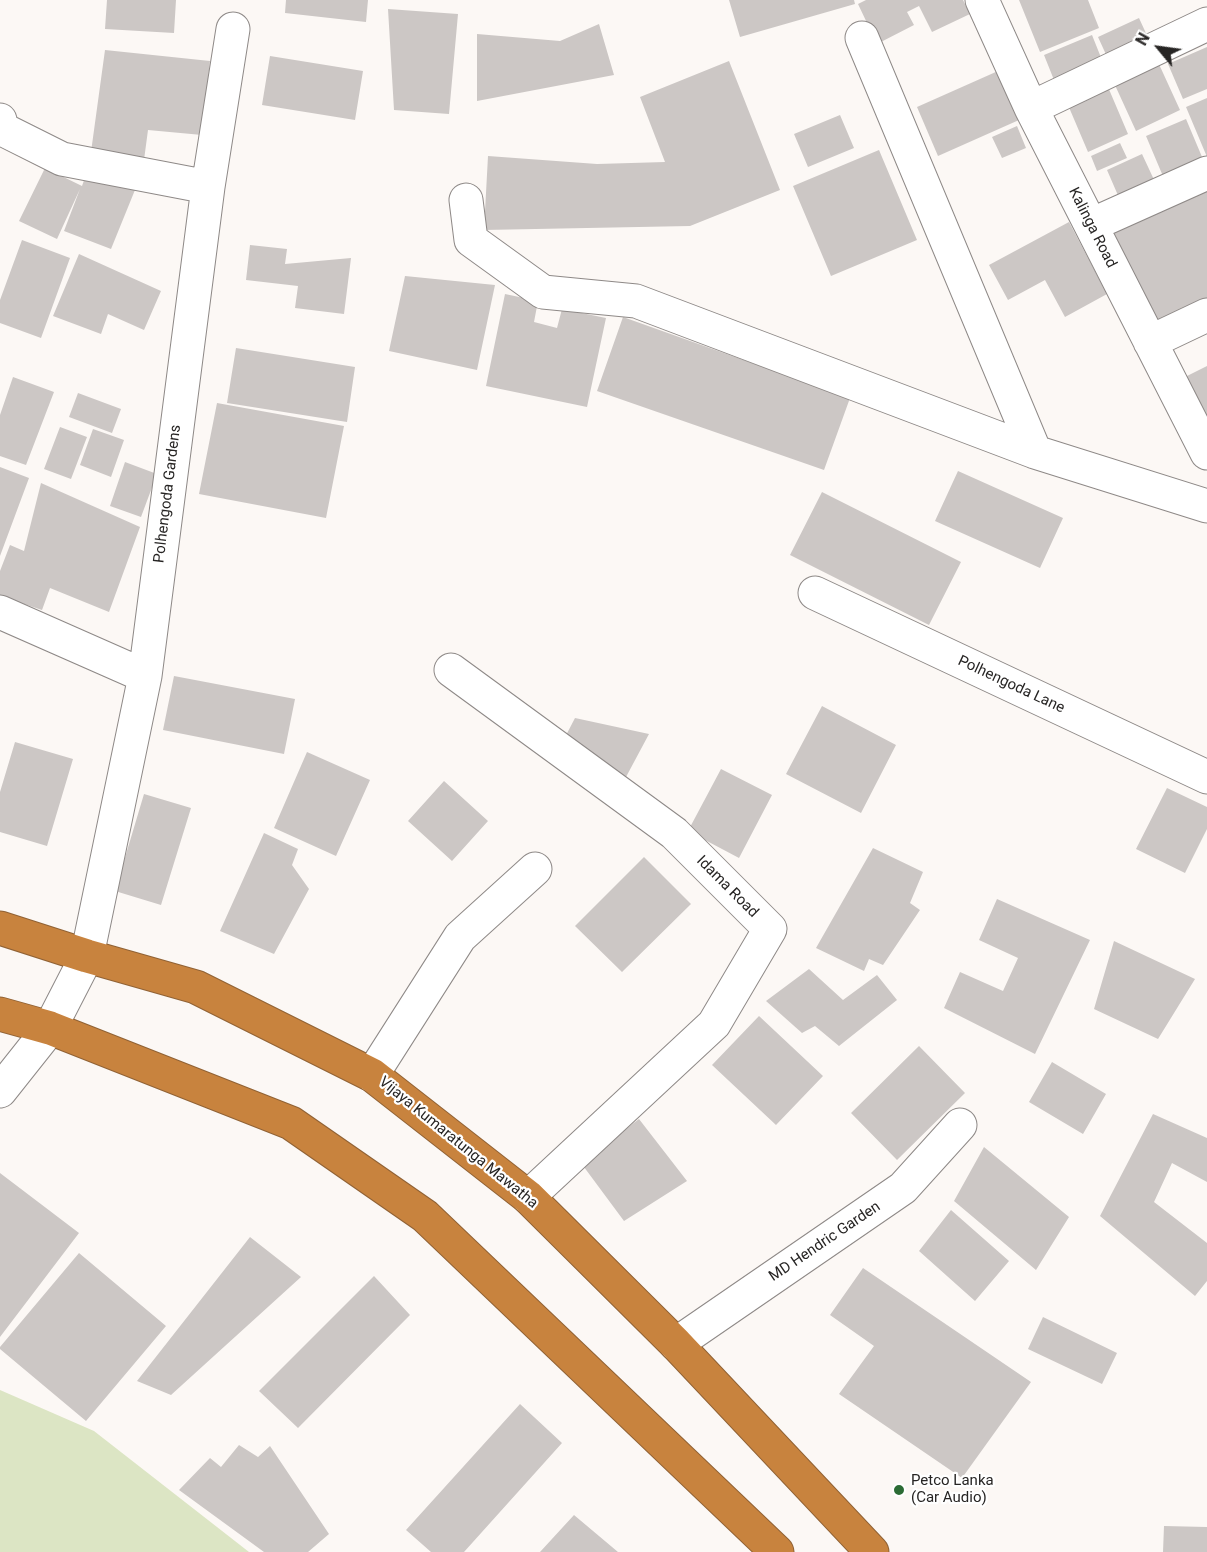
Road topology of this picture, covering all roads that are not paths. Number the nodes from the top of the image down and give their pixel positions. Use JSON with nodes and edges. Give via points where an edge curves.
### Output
{"nodes":[{"id":1,"x":981,"y":0,"type":"edge"},
{"id":2,"x":1207,"y":24,"type":"edge"},
{"id":3,"x":233,"y":29,"type":"dead end"},
{"id":4,"x":862,"y":38,"type":"dead end"},
{"id":5,"x":1031,"y":108,"type":"junction"},
{"id":6,"x":0,"y":120,"type":"edge"},
{"id":7,"x":1207,"y":172,"type":"edge"},
{"id":8,"x":208,"y":187,"type":"junction"},
{"id":9,"x":466,"y":200,"type":"dead end"},
{"id":10,"x":1091,"y":225,"type":"junction"},
{"id":11,"x":1207,"y":315,"type":"edge"},
{"id":12,"x":1150,"y":342,"type":"junction"},
{"id":13,"x":1035,"y":452,"type":"junction"},
{"id":14,"x":1207,"y":453,"type":"edge"},
{"id":15,"x":1207,"y":506,"type":"edge"},
{"id":16,"x":815,"y":593,"type":"dead end"},
{"id":17,"x":0,"y":612,"type":"edge"},
{"id":18,"x":451,"y":670,"type":"dead end"},
{"id":19,"x":145,"y":676,"type":"junction"},
{"id":20,"x":1207,"y":777,"type":"edge"},
{"id":21,"x":535,"y":870,"type":"dead end"},
{"id":22,"x":0,"y":928,"type":"edge"},
{"id":23,"x":87,"y":956,"type":"junction"},
{"id":24,"x":0,"y":1014,"type":"edge"},
{"id":25,"x":50,"y":1028,"type":"junction"},
{"id":26,"x":372,"y":1075,"type":"junction"},
{"id":27,"x":0,"y":1091,"type":"edge"},
{"id":28,"x":960,"y":1125,"type":"dead end"},
{"id":29,"x":528,"y":1197,"type":"junction"},
{"id":30,"x":676,"y":1344,"type":"junction"},
{"id":31,"x":777,"y":1552,"type":"edge"},
{"id":32,"x":872,"y":1552,"type":"edge"}],
"edges":[{"from":1,"to":5,"type":"street","name":"Kalinga Road"},
{"from":2,"to":5,"type":"street"},
{"from":3,"to":8,"type":"street","name":"Polhengoda Gardens"},
{"from":4,"to":13,"type":"street"},
{"from":5,"to":10,"type":"street","name":"Kalinga Road"},
{"from":6,"to":8,"type":"street","via":[[2,129],[62,159]]},
{"from":7,"to":10,"type":"street"},
{"from":8,"to":19,"type":"street","name":"Polhengoda Gardens"},
{"from":9,"to":13,"type":"street","via":[[471,240],[543,291],[636,301]]},
{"from":10,"to":12,"type":"street","name":"Kalinga Road"},
{"from":11,"to":12,"type":"street"},
{"from":12,"to":14,"type":"street","name":"Kalinga Road"},
{"from":13,"to":15,"type":"street"},
{"from":16,"to":20,"type":"street","name":"Polhengoda Lane"},
{"from":17,"to":19,"type":"street"},
{"from":18,"to":29,"type":"street","name":"Idama Road","via":[[674,833],[770,929],[714,1024]]},
{"from":19,"to":23,"type":"street","name":"Polhengoda Gardens"},
{"from":21,"to":26,"type":"street","via":[[460,937]]},
{"from":22,"to":23,"type":"highway","name":"Vijaya Kumaratunga Mawatha"},
{"from":23,"to":25,"type":"street","name":"Polhengoda Gardens"},
{"from":23,"to":26,"type":"highway","name":"Vijaya Kumaratunga Mawatha","via":[[196,987]]},
{"from":24,"to":25,"type":"highway"},
{"from":25,"to":27,"type":"street","name":"Polhengoda Gardens"},
{"from":25,"to":31,"type":"highway","via":[[291,1123],[425,1216]]},
{"from":26,"to":29,"type":"highway","name":"Vijaya Kumaratunga Mawatha"},
{"from":28,"to":30,"type":"street","name":"MD Hendric Garden","via":[[903,1188]]},
{"from":29,"to":30,"type":"highway","name":"Vijaya Kumaratunga Mawatha"},
{"from":30,"to":32,"type":"highway","name":"Vijaya Kumaratunga Mawatha"}]}
